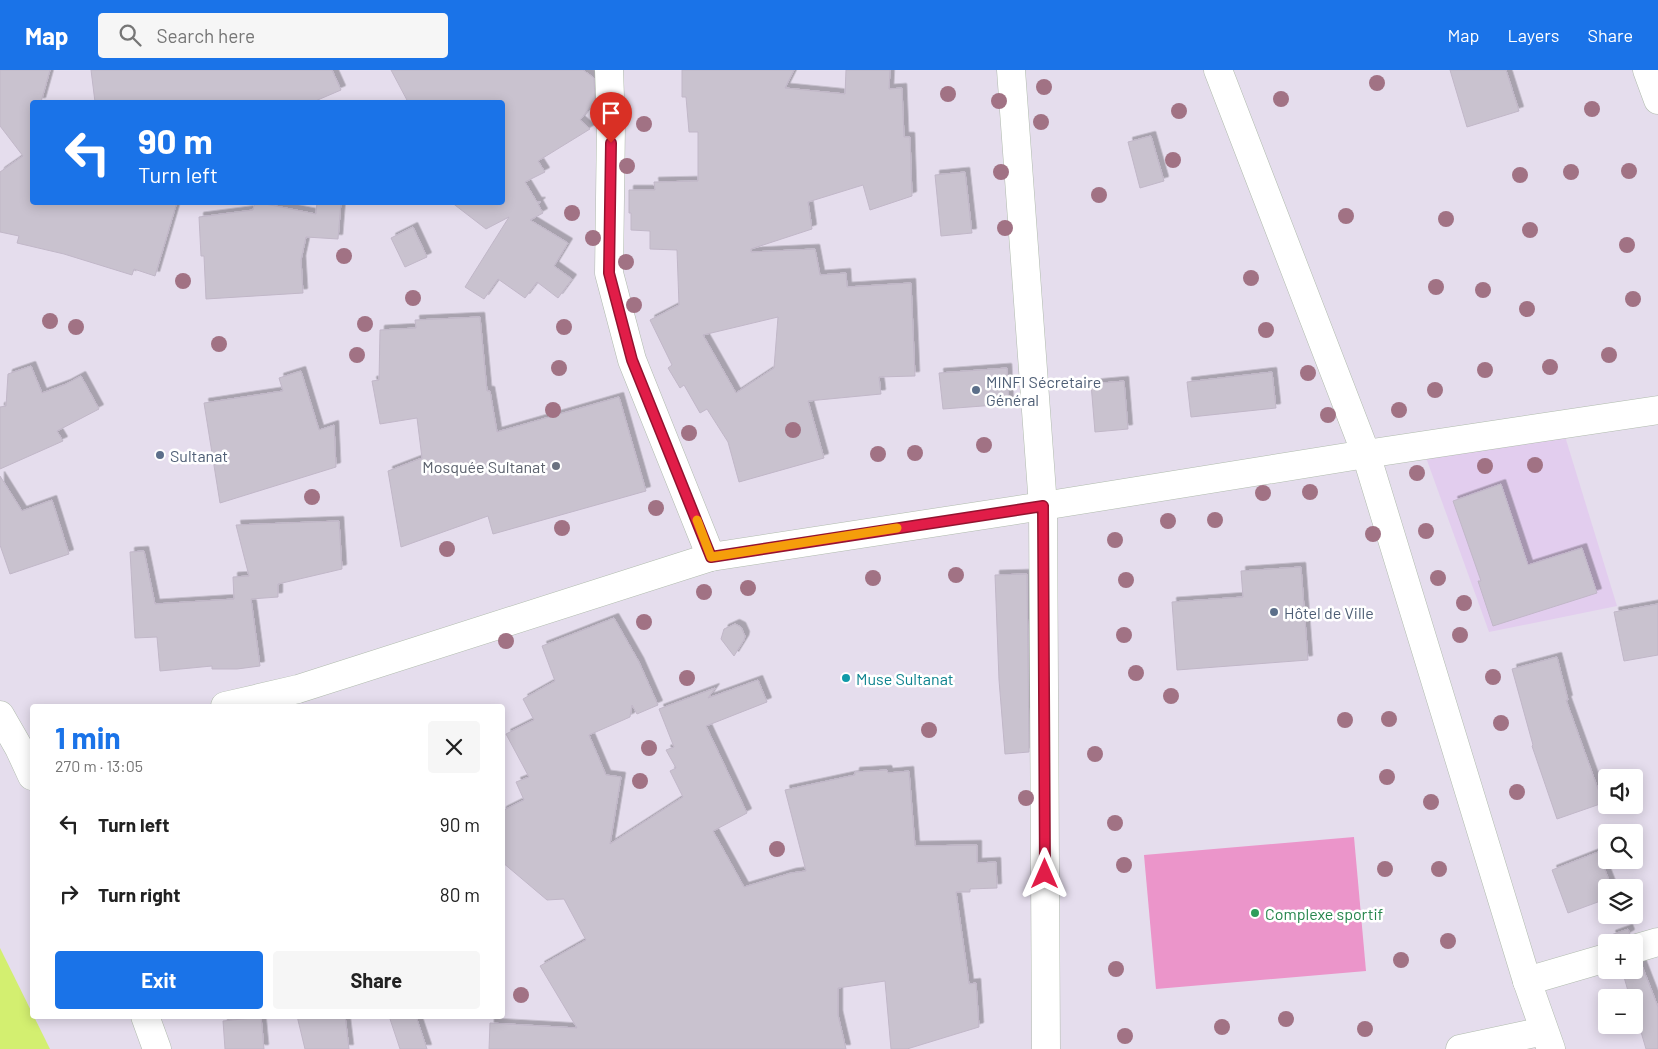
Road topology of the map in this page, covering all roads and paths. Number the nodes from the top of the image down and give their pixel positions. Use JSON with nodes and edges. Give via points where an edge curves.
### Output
{"nodes":[{"id":1,"x":609,"y":70,"type":"edge"},
{"id":2,"x":1011,"y":70,"type":"edge"},
{"id":3,"x":1218,"y":70,"type":"edge"},
{"id":4,"x":1646,"y":70,"type":"edge"},
{"id":5,"x":1658,"y":100,"type":"edge"},
{"id":6,"x":1658,"y":410,"type":"edge"},
{"id":7,"x":1366,"y":454,"type":"junction"},
{"id":8,"x":1043,"y":506,"type":"junction"},
{"id":9,"x":711,"y":557,"type":"junction"},
{"id":10,"x":234,"y":704,"type":"edge"},
{"id":11,"x":0,"y":716,"type":"edge"},
{"id":12,"x":26,"y":747,"type":"edge"},
{"id":13,"x":30,"y":766,"type":"edge"},
{"id":14,"x":1658,"y":942,"type":"edge"},
{"id":15,"x":1643,"y":946,"type":"edge"},
{"id":16,"x":1598,"y":960,"type":"edge"},
{"id":17,"x":1527,"y":981,"type":"junction"},
{"id":18,"x":146,"y":1019,"type":"edge"},
{"id":19,"x":1548,"y":1040,"type":"edge"},
{"id":20,"x":157,"y":1049,"type":"edge"},
{"id":21,"x":1046,"y":1049,"type":"edge"},
{"id":22,"x":1460,"y":1049,"type":"edge"}],
"edges":[{"from":1,"to":9,"type":"street","via":[[609,273],[632,360]]},
{"from":2,"to":8,"type":"street"},
{"from":3,"to":7,"type":"street"},
{"from":4,"to":5,"type":"street"},
{"from":6,"to":7,"type":"street"},
{"from":7,"to":8,"type":"street"},
{"from":7,"to":17,"type":"street"},
{"from":8,"to":9,"type":"street"},
{"from":8,"to":21,"type":"street"},
{"from":9,"to":10,"type":"street","via":[[298,689]]},
{"from":11,"to":12,"type":"street"},
{"from":12,"to":13,"type":"street"},
{"from":14,"to":15,"type":"street"},
{"from":16,"to":17,"type":"street"},
{"from":17,"to":19,"type":"street"},
{"from":18,"to":20,"type":"street"},
{"from":19,"to":22,"type":"street"}]}
